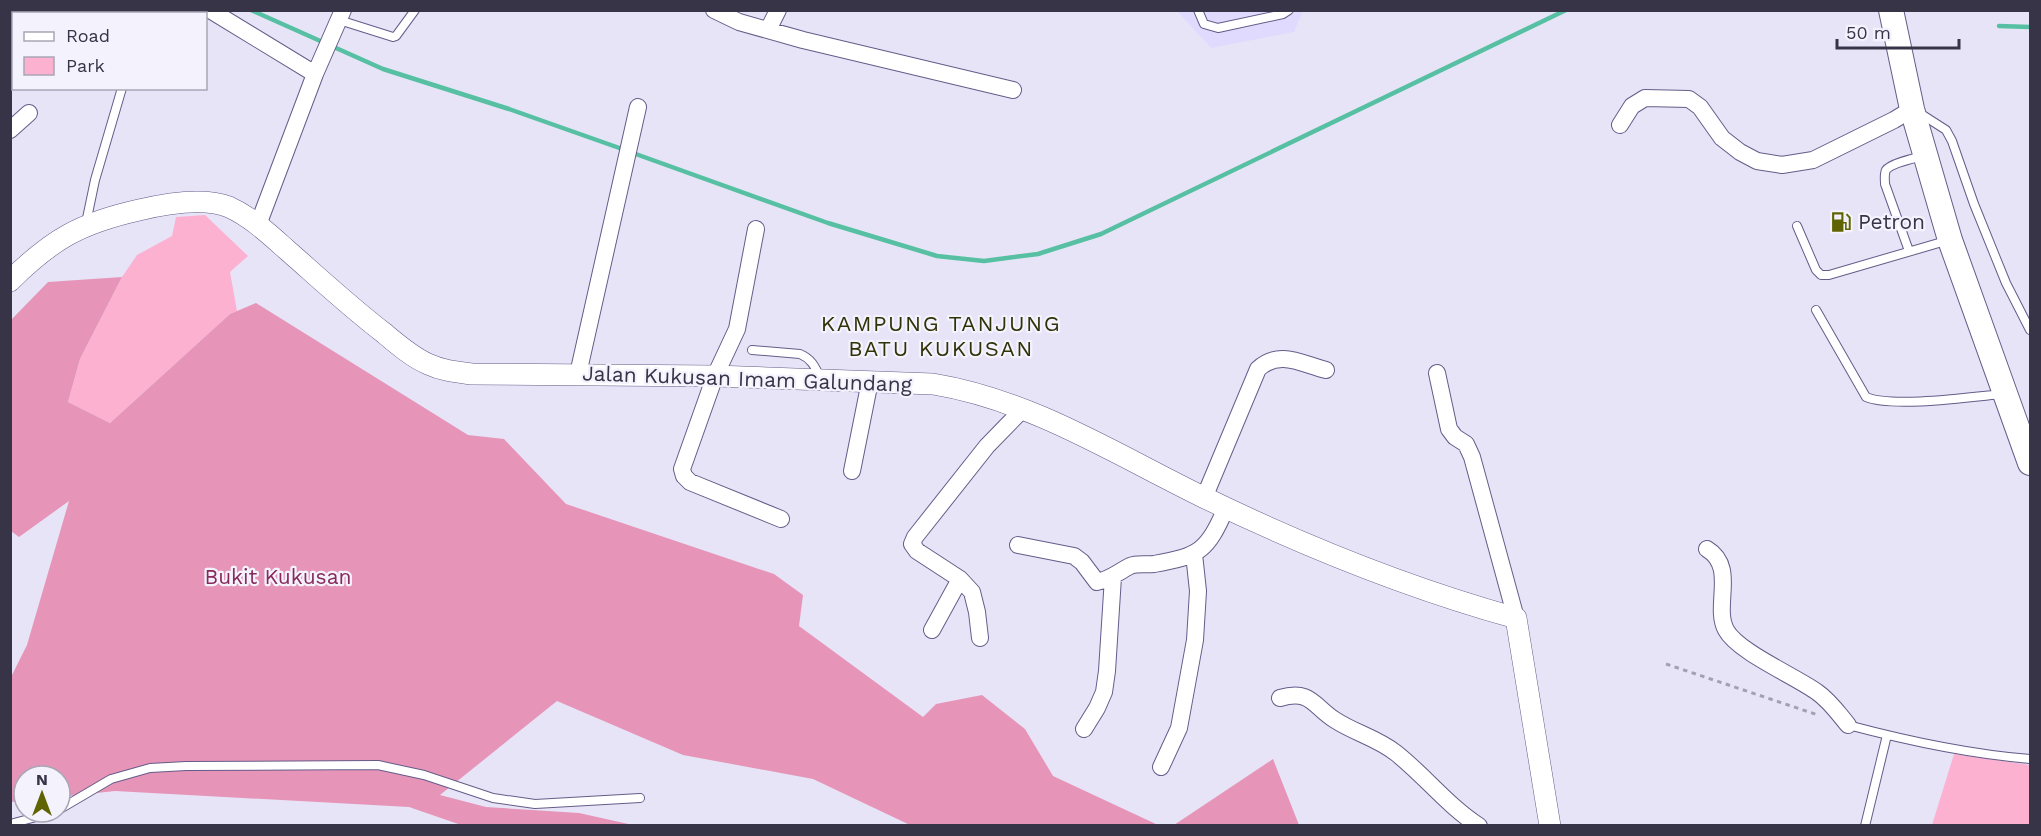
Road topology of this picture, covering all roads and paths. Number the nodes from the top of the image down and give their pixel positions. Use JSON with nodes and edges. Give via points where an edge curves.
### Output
{"nodes":[{"id":1,"x":210,"y":10,"type":"edge"},
{"id":2,"x":415,"y":10,"type":"edge"},
{"id":3,"x":714,"y":10,"type":"edge"},
{"id":4,"x":778,"y":10,"type":"edge"},
{"id":5,"x":1198,"y":10,"type":"edge"},
{"id":6,"x":1289,"y":10,"type":"edge"},
{"id":7,"x":1891,"y":10,"type":"edge"},
{"id":8,"x":339,"y":20,"type":"edge"},
{"id":9,"x":768,"y":30,"type":"junction"},
{"id":10,"x":317,"y":70,"type":"junction"},
{"id":11,"x":121,"y":90,"type":"edge"},
{"id":12,"x":1012,"y":90,"type":"dead end"},
{"id":13,"x":638,"y":107,"type":"dead end"},
{"id":14,"x":1912,"y":109,"type":"junction"},
{"id":15,"x":29,"y":113,"type":"dead end"},
{"id":16,"x":1620,"y":125,"type":"dead end"},
{"id":17,"x":10,"y":130,"type":"edge"},
{"id":18,"x":1924,"y":155,"type":"junction"},
{"id":19,"x":258,"y":225,"type":"junction"},
{"id":20,"x":85,"y":226,"type":"junction"},
{"id":21,"x":1797,"y":226,"type":"dead end"},
{"id":22,"x":756,"y":229,"type":"dead end"},
{"id":23,"x":1950,"y":240,"type":"junction"},
{"id":24,"x":1909,"y":251,"type":"junction"},
{"id":25,"x":10,"y":281,"type":"edge"},
{"id":26,"x":1816,"y":310,"type":"dead end"},
{"id":27,"x":2031,"y":330,"type":"edge"},
{"id":28,"x":752,"y":350,"type":"dead end"},
{"id":29,"x":1326,"y":370,"type":"dead end"},
{"id":30,"x":1437,"y":373,"type":"dead end"},
{"id":31,"x":578,"y":374,"type":"junction"},
{"id":32,"x":715,"y":376,"type":"junction"},
{"id":33,"x":821,"y":379,"type":"junction"},
{"id":34,"x":870,"y":381,"type":"junction"},
{"id":35,"x":2004,"y":394,"type":"junction"},
{"id":36,"x":1024,"y":408,"type":"junction"},
{"id":37,"x":2031,"y":463,"type":"edge"},
{"id":38,"x":852,"y":471,"type":"dead end"},
{"id":39,"x":1204,"y":498,"type":"junction"},
{"id":40,"x":1226,"y":508,"type":"junction"},
{"id":41,"x":781,"y":519,"type":"dead end"},
{"id":42,"x":1018,"y":545,"type":"dead end"},
{"id":43,"x":1707,"y":549,"type":"dead end"},
{"id":44,"x":1194,"y":554,"type":"junction"},
{"id":45,"x":1113,"y":578,"type":"junction"},
{"id":46,"x":960,"y":579,"type":"junction"},
{"id":47,"x":1516,"y":618,"type":"junction"},
{"id":48,"x":932,"y":630,"type":"dead end"},
{"id":49,"x":980,"y":638,"type":"dead end"},
{"id":50,"x":1666,"y":664,"type":"dead end"},
{"id":51,"x":1280,"y":698,"type":"dead end"},
{"id":52,"x":1848,"y":725,"type":"junction"},
{"id":53,"x":1084,"y":729,"type":"dead end"},
{"id":54,"x":1887,"y":735,"type":"junction"},
{"id":55,"x":2031,"y":759,"type":"edge"},
{"id":56,"x":1161,"y":767,"type":"dead end"},
{"id":57,"x":640,"y":798,"type":"dead end"},
{"id":58,"x":72,"y":802,"type":"edge"},
{"id":59,"x":1479,"y":825,"type":"edge"},
{"id":60,"x":1550,"y":825,"type":"edge"},
{"id":61,"x":1866,"y":825,"type":"edge"}],
"edges":[{"from":1,"to":10,"type":"street"},
{"from":2,"to":8,"type":"lane","via":[[393,38]]},
{"from":3,"to":9,"type":"street"},
{"from":4,"to":9,"type":"street"},
{"from":5,"to":6,"type":"lane","via":[[1204,24],[1218,28]]},
{"from":7,"to":14,"type":"main road"},
{"from":8,"to":10,"type":"street"},
{"from":9,"to":12,"type":"street"},
{"from":10,"to":19,"type":"street"},
{"from":11,"to":20,"type":"lane"},
{"from":13,"to":31,"type":"street"},
{"from":14,"to":16,"type":"street","via":[[1813,160],[1782,165],[1757,161],[1740,152],[1722,138],[1700,107],[1689,99],[1645,98],[1632,106]]},
{"from":14,"to":18,"type":"main road"},
{"from":14,"to":27,"type":"lane","via":[[1946,130],[1952,141],[2006,283]]},
{"from":15,"to":17,"type":"street"},
{"from":18,"to":23,"type":"main road"},
{"from":18,"to":24,"type":"lane","via":[[1892,166],[1884,177]]},
{"from":19,"to":20,"type":"street","name":"Jalan Kukusan Imam Galundang","via":[[228,207],[202,203],[162,204]]},
{"from":19,"to":31,"type":"street","name":"Jalan Kukusan Imam Galundang","via":[[372,324],[427,364],[472,374]]},
{"from":20,"to":25,"type":"street","name":"Jalan Kukusan Imam Galundang","via":[[55,241]]},
{"from":21,"to":24,"type":"lane","via":[[1821,275]]},
{"from":22,"to":32,"type":"street","via":[[737,329]]},
{"from":23,"to":24,"type":"lane"},
{"from":23,"to":35,"type":"main road"},
{"from":26,"to":35,"type":"lane","via":[[1866,397],[1875,401],[1923,401]]},
{"from":28,"to":33,"type":"lane","via":[[800,354],[814,364]]},
{"from":29,"to":39,"type":"street","via":[[1280,357],[1258,369]]},
{"from":30,"to":47,"type":"street","via":[[1449,429],[1466,444],[1472,457]]},
{"from":31,"to":32,"type":"street","name":"Jalan Kukusan Imam Galundang"},
{"from":32,"to":33,"type":"street","name":"Jalan Kukusan Imam Galundang"},
{"from":32,"to":41,"type":"street","via":[[682,469],[684,477]]},
{"from":33,"to":34,"type":"street","name":"Jalan Kukusan Imam Galundang"},
{"from":34,"to":36,"type":"street","name":"Jalan Kukusan Imam Galundang","via":[[933,384]]},
{"from":34,"to":38,"type":"street"},
{"from":35,"to":37,"type":"main road"},
{"from":36,"to":39,"type":"street","name":"Jalan Kukusan Imam Galundang"},
{"from":36,"to":46,"type":"street","via":[[987,446],[913,540],[913,548]]},
{"from":39,"to":40,"type":"street","name":"Jalan Kukusan Imam Galundang"},
{"from":40,"to":44,"type":"street","via":[[1206,546]]},
{"from":40,"to":47,"type":"street","name":"Jalan Kukusan Imam Galundang","via":[[1420,590]]},
{"from":42,"to":45,"type":"street","via":[[1074,556],[1096,582]]},
{"from":43,"to":52,"type":"street","via":[[1719,559],[1725,628],[1735,642],[1818,693]]},
{"from":44,"to":45,"type":"street","via":[[1131,566]]},
{"from":44,"to":56,"type":"street","via":[[1198,591],[1195,640],[1179,728]]},
{"from":45,"to":53,"type":"street","via":[[1104,692]]},
{"from":46,"to":48,"type":"street"},
{"from":46,"to":49,"type":"street","via":[[972,592]]},
{"from":47,"to":60,"type":"street"},
{"from":50,"to":52,"type":"path"},
{"from":51,"to":59,"type":"street","via":[[1304,696],[1341,724],[1380,742],[1428,780],[1456,810]]},
{"from":52,"to":54,"type":"lane"},
{"from":54,"to":55,"type":"lane","via":[[1980,754]]},
{"from":54,"to":61,"type":"lane"},
{"from":57,"to":58,"type":"lane","via":[[534,804],[493,798],[424,775],[378,765],[186,766],[150,768],[111,779]]}]}
